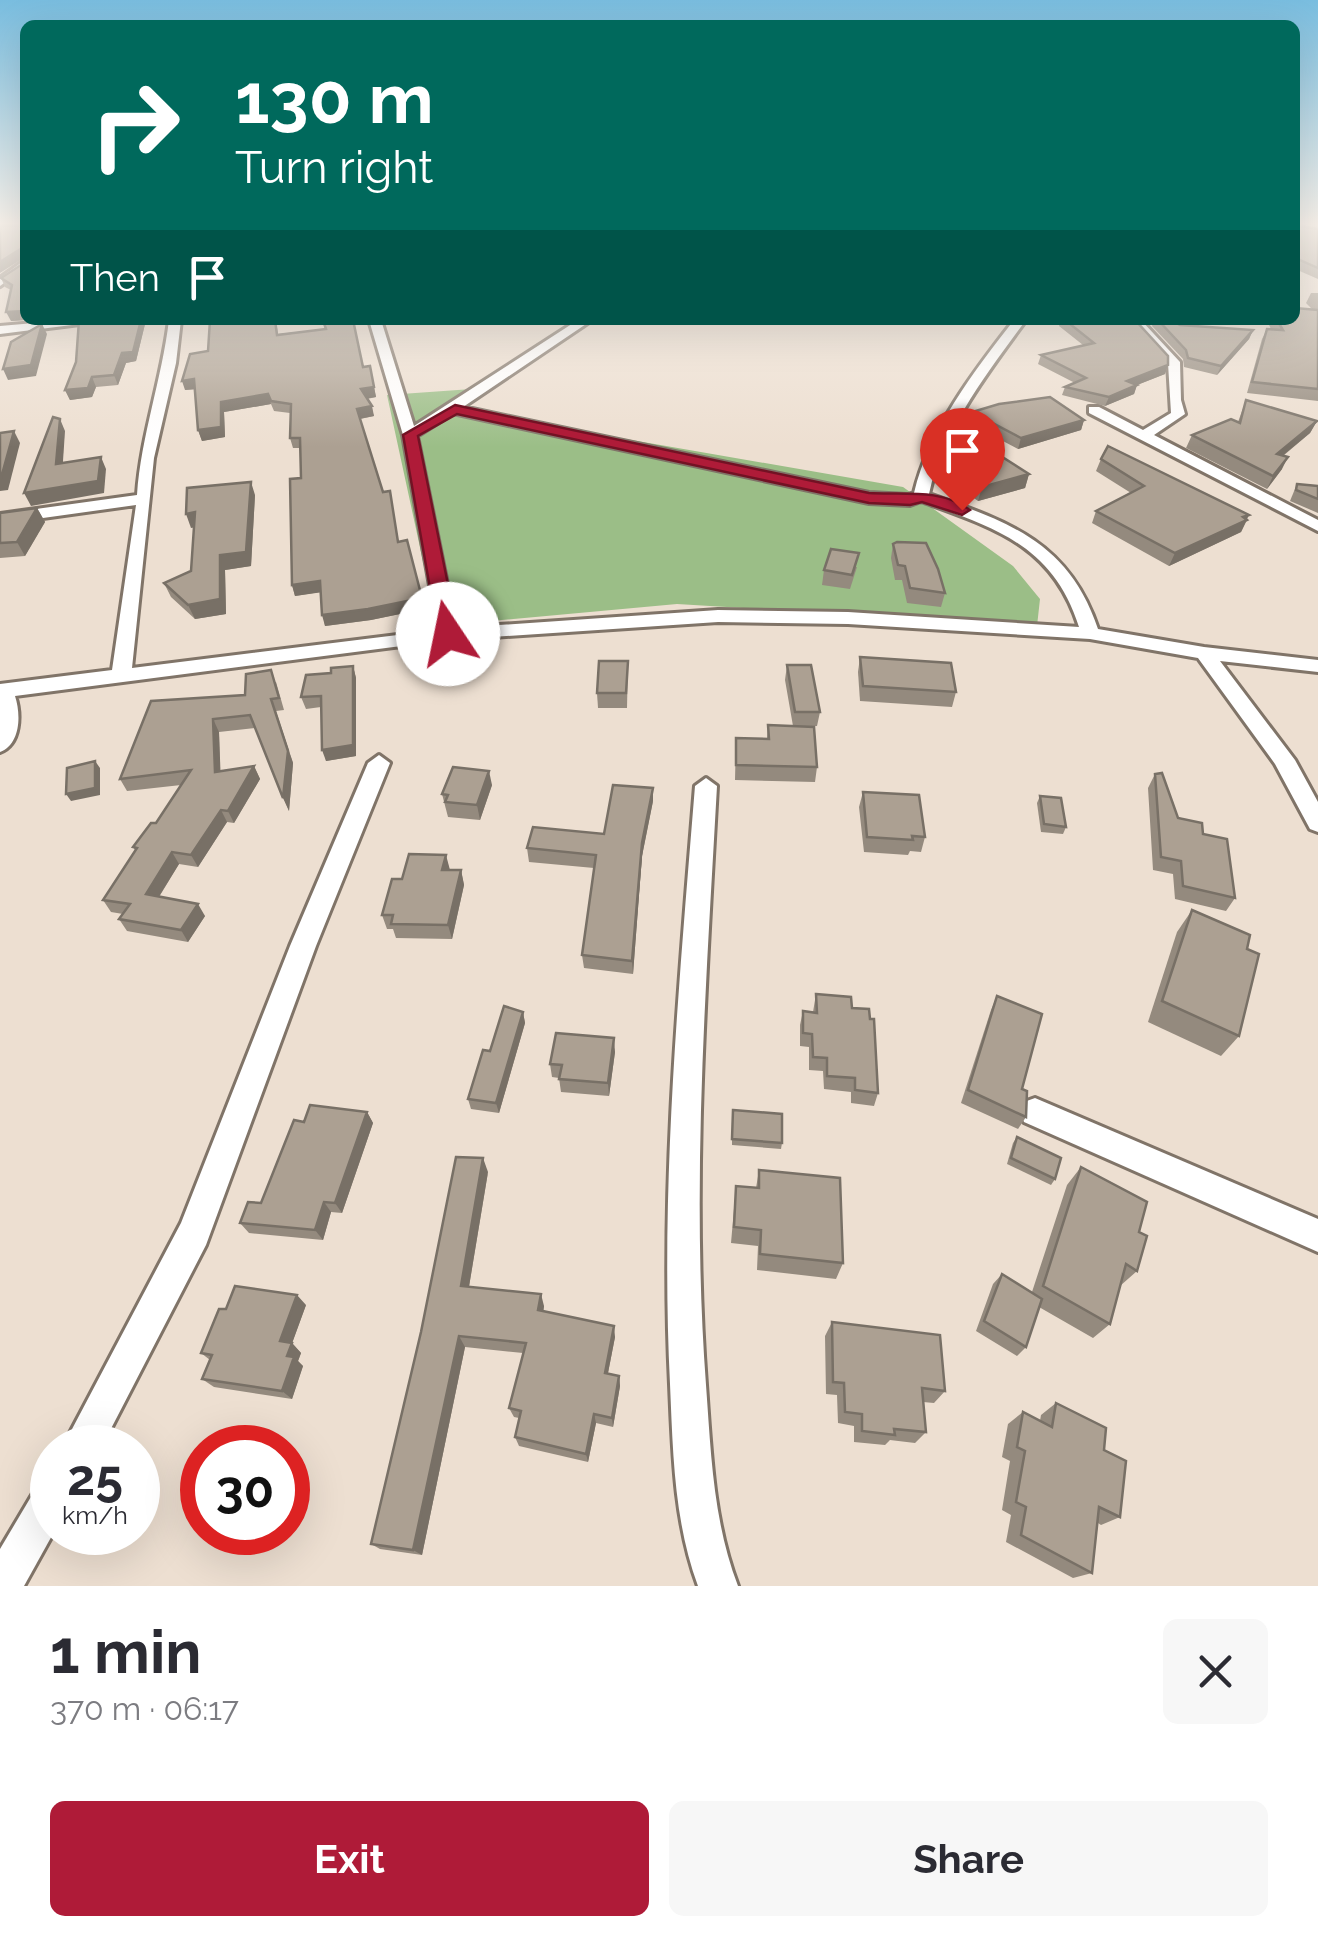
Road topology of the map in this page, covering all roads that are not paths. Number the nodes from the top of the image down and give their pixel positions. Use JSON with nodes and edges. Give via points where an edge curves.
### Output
{"nodes":[{"id":1,"x":53,"y":325,"type":"edge"},
{"id":2,"x":175,"y":325,"type":"edge"},
{"id":3,"x":377,"y":325,"type":"edge"},
{"id":4,"x":579,"y":325,"type":"edge"},
{"id":5,"x":1016,"y":325,"type":"edge"},
{"id":6,"x":1139,"y":325,"type":"edge"},
{"id":7,"x":0,"y":330,"type":"edge"},
{"id":8,"x":455,"y":409,"type":"junction"},
{"id":9,"x":1094,"y":410,"type":"dead end"},
{"id":10,"x":410,"y":435,"type":"junction"},
{"id":11,"x":1145,"y":435,"type":"junction"},
{"id":12,"x":921,"y":496,"type":"junction"},
{"id":13,"x":145,"y":499,"type":"junction"},
{"id":14,"x":0,"y":519,"type":"edge"},
{"id":15,"x":1318,"y":526,"type":"edge"},
{"id":16,"x":448,"y":634,"type":"junction"},
{"id":17,"x":1090,"y":634,"type":"junction"},
{"id":18,"x":1204,"y":653,"type":"junction"},
{"id":19,"x":1318,"y":666,"type":"edge"},
{"id":20,"x":122,"y":672,"type":"junction"},
{"id":21,"x":2,"y":691,"type":"edge"},
{"id":22,"x":0,"y":745,"type":"edge"},
{"id":23,"x":378,"y":762,"type":"dead end"},
{"id":24,"x":706,"y":786,"type":"dead end"},
{"id":25,"x":1318,"y":823,"type":"edge"},
{"id":26,"x":1035,"y":1112,"type":"dead end"},
{"id":27,"x":1318,"y":1236,"type":"edge"},
{"id":28,"x":94,"y":1425,"type":"edge"},
{"id":29,"x":30,"y":1537,"type":"edge"},
{"id":30,"x":1,"y":1586,"type":"edge"},
{"id":31,"x":718,"y":1586,"type":"edge"}],
"edges":[{"from":1,"to":7,"type":"street"},
{"from":2,"to":13,"type":"street","via":[[147,458]]},
{"from":3,"to":10,"type":"street"},
{"from":4,"to":8,"type":"street"},
{"from":5,"to":12,"type":"street","via":[[930,457]]},
{"from":6,"to":11,"type":"street","via":[[1177,368],[1178,414]]},
{"from":8,"to":10,"type":"street"},
{"from":8,"to":12,"type":"street","via":[[869,498]]},
{"from":9,"to":11,"type":"street"},
{"from":10,"to":16,"type":"street"},
{"from":11,"to":15,"type":"street"},
{"from":12,"to":17,"type":"street","via":[[1001,527],[1043,554],[1077,594]]},
{"from":13,"to":14,"type":"street"},
{"from":13,"to":20,"type":"street"},
{"from":16,"to":17,"type":"street","via":[[756,615]]},
{"from":16,"to":20,"type":"street"},
{"from":17,"to":18,"type":"street"},
{"from":18,"to":19,"type":"street"},
{"from":18,"to":25,"type":"street","via":[[1284,760]]},
{"from":20,"to":21,"type":"street"},
{"from":21,"to":22,"type":"street","via":[[11,714]]},
{"from":23,"to":28,"type":"street","via":[[194,1233]]},
{"from":24,"to":31,"type":"street","via":[[682,1176],[684,1342],[695,1488]]},
{"from":26,"to":27,"type":"street"},
{"from":29,"to":30,"type":"street"}]}
